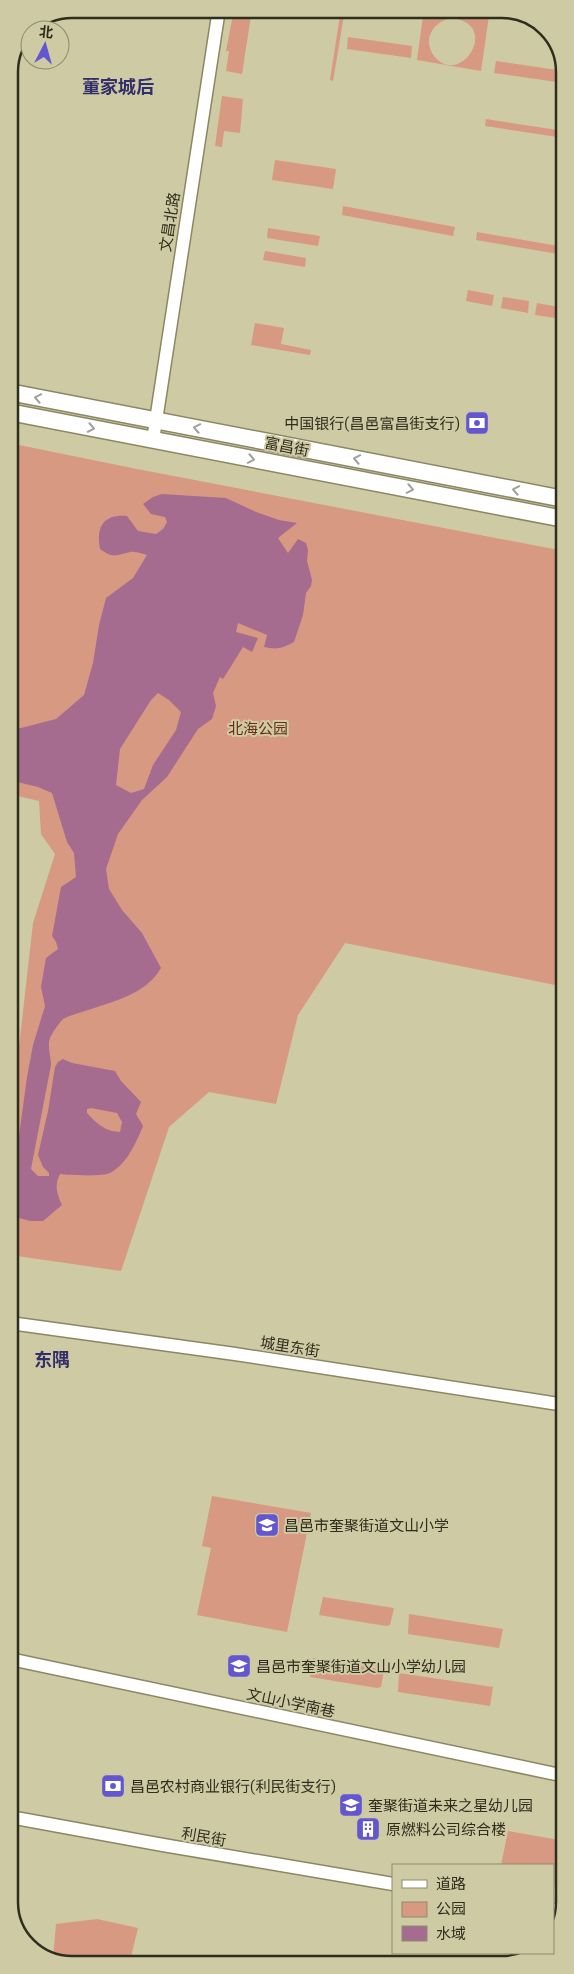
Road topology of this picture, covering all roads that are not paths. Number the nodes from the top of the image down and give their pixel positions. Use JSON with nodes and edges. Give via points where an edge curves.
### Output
{"nodes":[{"id":1,"x":218,"y":18,"type":"edge"},
{"id":2,"x":18,"y":394,"type":"edge"},
{"id":3,"x":18,"y":414,"type":"edge"},
{"id":4,"x":156,"y":420,"type":"junction"},
{"id":5,"x":153,"y":440,"type":"junction"},
{"id":6,"x":556,"y":497,"type":"edge"},
{"id":7,"x":556,"y":516,"type":"edge"},
{"id":8,"x":18,"y":1324,"type":"edge"},
{"id":9,"x":556,"y":1404,"type":"edge"},
{"id":10,"x":18,"y":1661,"type":"edge"},
{"id":11,"x":556,"y":1774,"type":"edge"},
{"id":12,"x":18,"y":1818,"type":"edge"},
{"id":13,"x":392,"y":1884,"type":"edge"}],
"edges":[{"from":1,"to":4,"type":"street","name":"文昌北路"},
{"from":4,"to":2,"type":"main road","name":"富昌街","one_way":true},
{"from":3,"to":5,"type":"main road","name":"富昌街","one_way":true},
{"from":4,"to":5,"type":"street","name":"文昌北路"},
{"from":6,"to":4,"type":"main road","name":"富昌街","one_way":true},
{"from":5,"to":7,"type":"main road","name":"富昌街","one_way":true},
{"from":8,"to":9,"type":"street","name":"城里东街"},
{"from":10,"to":11,"type":"street","name":"文山小学南巷"},
{"from":12,"to":13,"type":"street","name":"利民街"}]}
